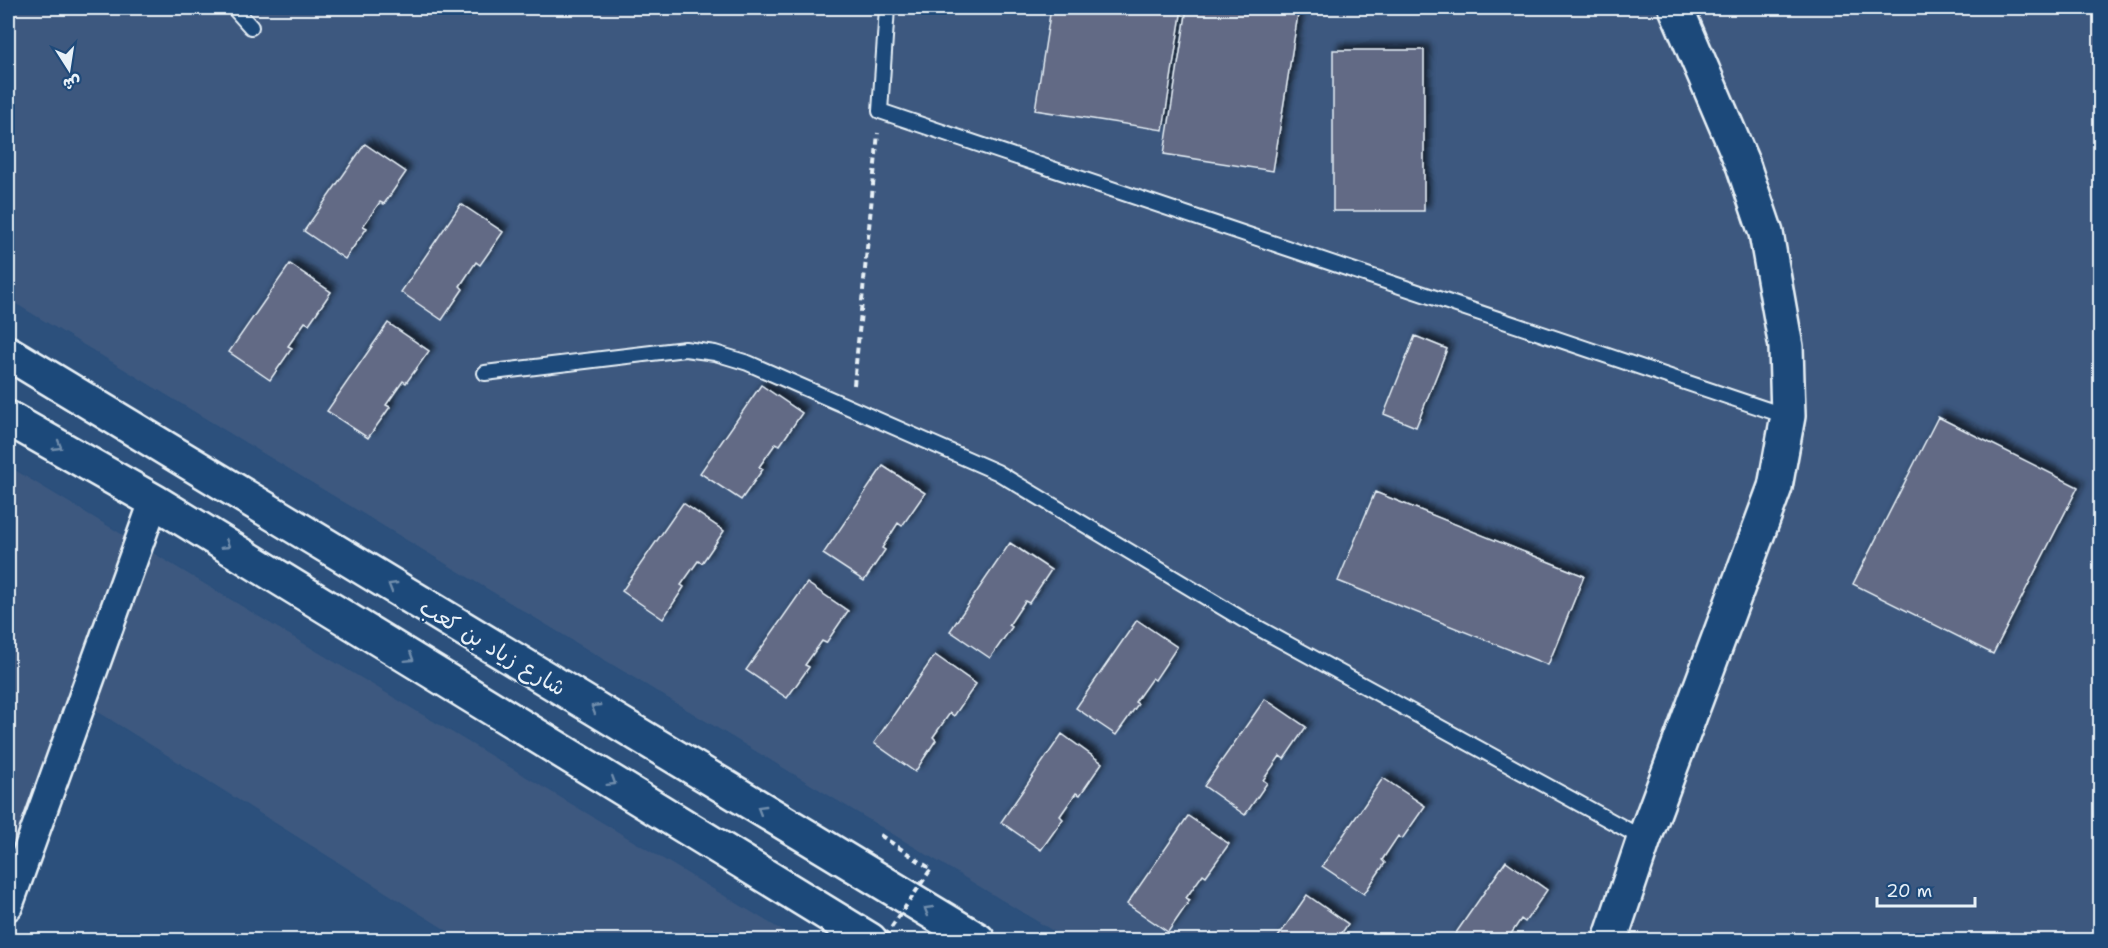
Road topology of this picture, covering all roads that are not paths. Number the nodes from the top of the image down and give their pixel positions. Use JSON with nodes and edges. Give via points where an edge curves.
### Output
{"nodes":[{"id":1,"x":234,"y":8,"type":"edge"},
{"id":2,"x":887,"y":8,"type":"edge"},
{"id":3,"x":1676,"y":8,"type":"edge"},
{"id":4,"x":251,"y":27,"type":"dead end"},
{"id":5,"x":8,"y":353,"type":"edge"},
{"id":6,"x":485,"y":373,"type":"dead end"},
{"id":7,"x":1788,"y":416,"type":"junction"},
{"id":8,"x":8,"y":418,"type":"edge"},
{"id":9,"x":154,"y":501,"type":"junction"},
{"id":10,"x":1644,"y":839,"type":"junction"},
{"id":11,"x":8,"y":906,"type":"edge"},
{"id":12,"x":870,"y":940,"type":"edge"},
{"id":13,"x":978,"y":940,"type":"edge"},
{"id":14,"x":1610,"y":940,"type":"edge"}],
"edges":[{"from":1,"to":4,"type":"lane"},
{"from":2,"to":7,"type":"lane","via":[[880,111]]},
{"from":3,"to":7,"type":"main road","via":[[1743,165],[1766,233],[1786,347]]},
{"from":13,"to":5,"type":"main road","name":"شارع زياد بن كعب","one_way":true},
{"from":6,"to":10,"type":"lane","via":[[685,349],[748,363],[997,472],[1242,619]]},
{"from":7,"to":10,"type":"main road","via":[[1775,487]]},
{"from":8,"to":9,"type":"main road","one_way":true},
{"from":9,"to":11,"type":"street"},
{"from":9,"to":12,"type":"main road","one_way":true},
{"from":10,"to":14,"type":"main road"}]}
